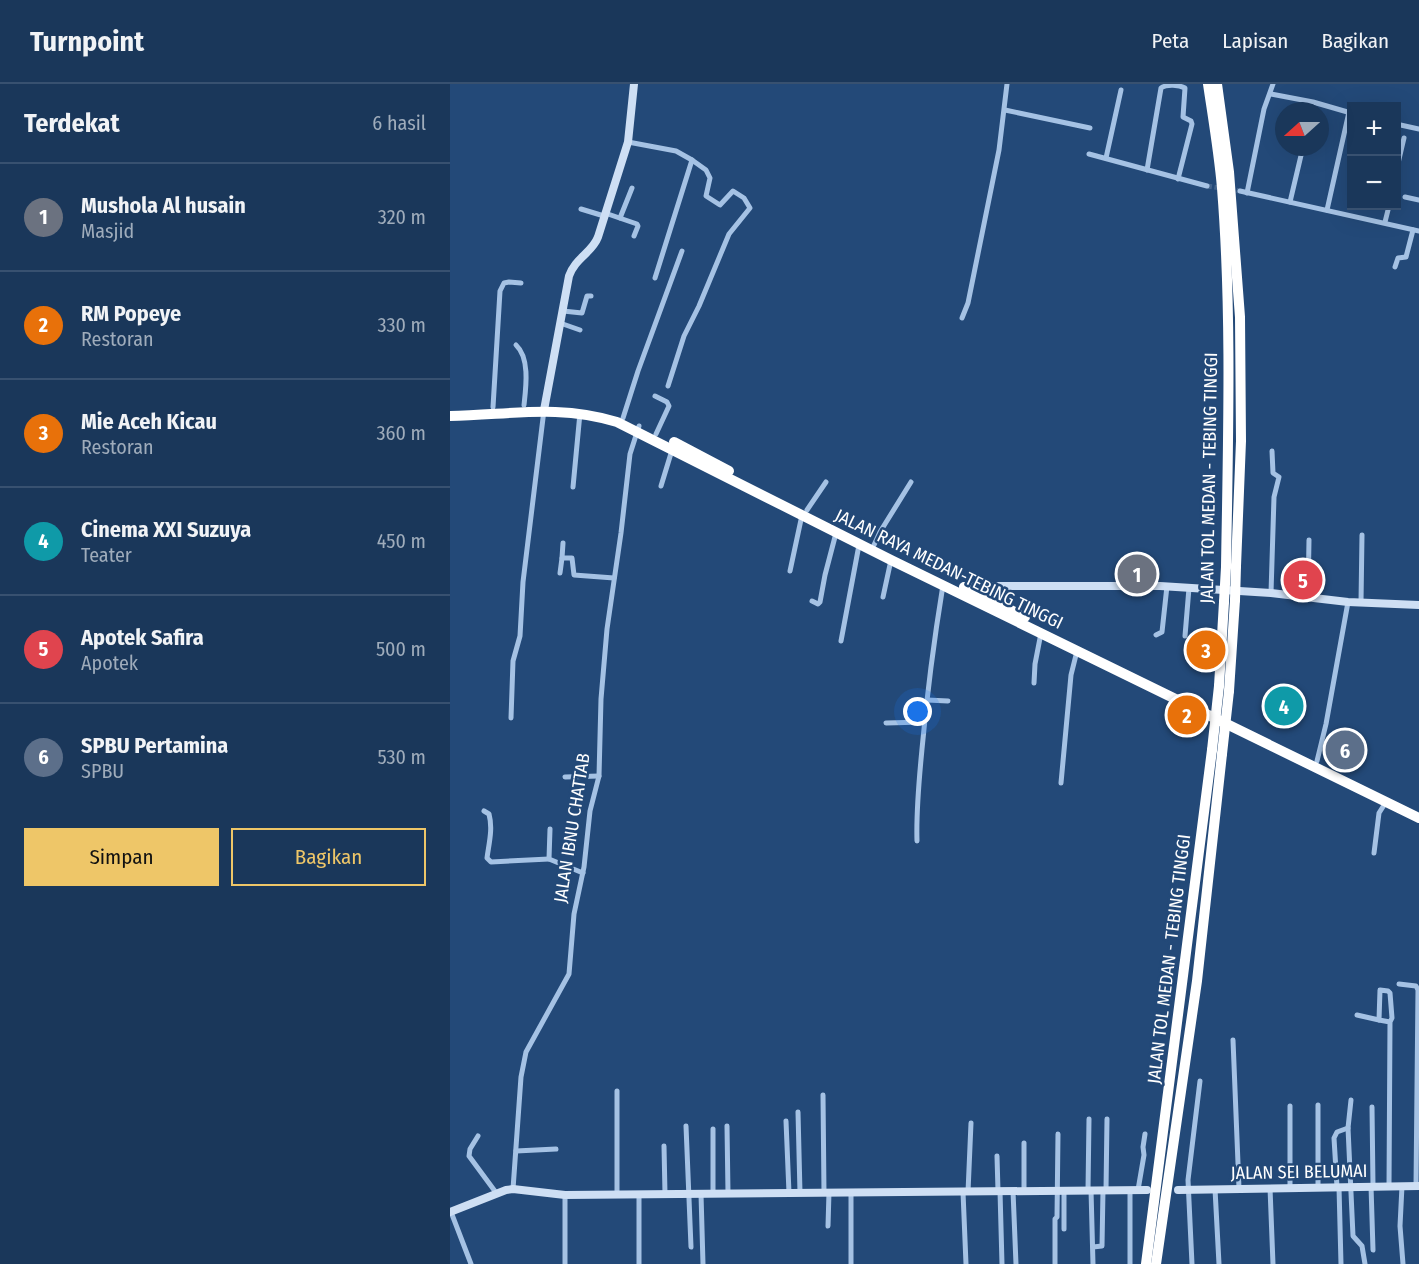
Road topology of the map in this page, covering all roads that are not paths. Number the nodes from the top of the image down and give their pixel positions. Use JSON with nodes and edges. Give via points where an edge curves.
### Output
{"nodes":[{"id":1,"x":634,"y":84,"type":"edge"},
{"id":2,"x":1007,"y":84,"type":"edge"},
{"id":3,"x":1208,"y":84,"type":"edge"},
{"id":4,"x":1217,"y":84,"type":"edge"},
{"id":5,"x":1273,"y":84,"type":"edge"},
{"id":6,"x":1121,"y":90,"type":"dead end"},
{"id":7,"x":1271,"y":94,"type":"junction"},
{"id":8,"x":1313,"y":102,"type":"edge"},
{"id":9,"x":1329,"y":107,"type":"edge"},
{"id":10,"x":1005,"y":110,"type":"junction"},
{"id":11,"x":1347,"y":112,"type":"edge"},
{"id":12,"x":1401,"y":125,"type":"edge"},
{"id":13,"x":1347,"y":126,"type":"edge"},
{"id":14,"x":1090,"y":128,"type":"dead end"},
{"id":15,"x":1419,"y":129,"type":"edge"},
{"id":16,"x":1404,"y":138,"type":"dead end"},
{"id":17,"x":628,"y":142,"type":"junction"},
{"id":18,"x":1089,"y":154,"type":"dead end"},
{"id":19,"x":1301,"y":156,"type":"edge"},
{"id":20,"x":1400,"y":156,"type":"edge"},
{"id":21,"x":1106,"y":158,"type":"junction"},
{"id":22,"x":692,"y":160,"type":"junction"},
{"id":23,"x":1147,"y":170,"type":"junction"},
{"id":24,"x":1178,"y":179,"type":"junction"},
{"id":25,"x":1207,"y":186,"type":"tunnel mouth"},
{"id":26,"x":632,"y":188,"type":"dead end"},
{"id":27,"x":1240,"y":191,"type":"tunnel mouth"},
{"id":28,"x":1248,"y":193,"type":"junction"},
{"id":29,"x":1405,"y":196,"type":"dead end"},
{"id":30,"x":1419,"y":200,"type":"edge"},
{"id":31,"x":1290,"y":202,"type":"junction"},
{"id":32,"x":580,"y":208,"type":"dead end"},
{"id":33,"x":1327,"y":210,"type":"junction"},
{"id":34,"x":1388,"y":210,"type":"edge"},
{"id":35,"x":605,"y":215,"type":"junction"},
{"id":36,"x":621,"y":218,"type":"junction"},
{"id":37,"x":1385,"y":222,"type":"junction"},
{"id":38,"x":1416,"y":230,"type":"edge"},
{"id":39,"x":634,"y":236,"type":"dead end"},
{"id":40,"x":682,"y":251,"type":"dead end"},
{"id":41,"x":1395,"y":267,"type":"dead end"},
{"id":42,"x":656,"y":278,"type":"dead end"},
{"id":43,"x":521,"y":284,"type":"dead end"},
{"id":44,"x":591,"y":296,"type":"dead end"},
{"id":45,"x":563,"y":311,"type":"junction"},
{"id":46,"x":962,"y":318,"type":"dead end"},
{"id":47,"x":561,"y":324,"type":"junction"},
{"id":48,"x":580,"y":330,"type":"dead end"},
{"id":49,"x":516,"y":345,"type":"dead end"},
{"id":50,"x":668,"y":386,"type":"dead end"},
{"id":51,"x":655,"y":396,"type":"dead end"},
{"id":52,"x":525,"y":405,"type":"junction"},
{"id":53,"x":493,"y":407,"type":"junction"},
{"id":54,"x":545,"y":407,"type":"junction"},
{"id":55,"x":450,"y":409,"type":"edge"},
{"id":56,"x":580,"y":413,"type":"junction"},
{"id":57,"x":450,"y":416,"type":"edge"},
{"id":58,"x":623,"y":418,"type":"junction"},
{"id":59,"x":637,"y":428,"type":"junction"},
{"id":60,"x":656,"y":434,"type":"junction"},
{"id":61,"x":672,"y":449,"type":"junction"},
{"id":62,"x":1272,"y":451,"type":"dead end"},
{"id":63,"x":826,"y":482,"type":"dead end"},
{"id":64,"x":911,"y":482,"type":"dead end"},
{"id":65,"x":661,"y":486,"type":"dead end"},
{"id":66,"x":573,"y":487,"type":"dead end"},
{"id":67,"x":804,"y":512,"type":"junction"},
{"id":68,"x":836,"y":533,"type":"junction"},
{"id":69,"x":1362,"y":536,"type":"dead end"},
{"id":70,"x":1309,"y":540,"type":"dead end"},
{"id":71,"x":563,"y":543,"type":"dead end"},
{"id":72,"x":859,"y":544,"type":"junction"},
{"id":73,"x":874,"y":545,"type":"junction"},
{"id":74,"x":562,"y":558,"type":"junction"},
{"id":75,"x":891,"y":560,"type":"junction"},
{"id":76,"x":1231,"y":566,"type":"junction"},
{"id":77,"x":790,"y":571,"type":"dead end"},
{"id":78,"x":560,"y":573,"type":"dead end"},
{"id":79,"x":614,"y":578,"type":"junction"},
{"id":80,"x":943,"y":585,"type":"junction"},
{"id":81,"x":1167,"y":586,"type":"junction"},
{"id":82,"x":1189,"y":588,"type":"junction"},
{"id":83,"x":961,"y":590,"type":"junction"},
{"id":84,"x":982,"y":591,"type":"junction"},
{"id":85,"x":1270,"y":593,"type":"junction"},
{"id":86,"x":883,"y":597,"type":"dead end"},
{"id":87,"x":1308,"y":597,"type":"junction"},
{"id":88,"x":812,"y":602,"type":"dead end"},
{"id":89,"x":1348,"y":602,"type":"junction"},
{"id":90,"x":1361,"y":602,"type":"junction"},
{"id":91,"x":1419,"y":605,"type":"edge"},
{"id":92,"x":1041,"y":633,"type":"junction"},
{"id":93,"x":1156,"y":634,"type":"dead end"},
{"id":94,"x":1185,"y":636,"type":"dead end"},
{"id":95,"x":841,"y":641,"type":"dead end"},
{"id":96,"x":1077,"y":651,"type":"junction"},
{"id":97,"x":1034,"y":683,"type":"dead end"},
{"id":98,"x":927,"y":700,"type":"junction"},
{"id":99,"x":948,"y":701,"type":"dead end"},
{"id":100,"x":511,"y":718,"type":"dead end"},
{"id":101,"x":924,"y":722,"type":"junction"},
{"id":102,"x":886,"y":723,"type":"dead end"},
{"id":103,"x":1217,"y":752,"type":"junction"},
{"id":104,"x":1317,"y":761,"type":"junction"},
{"id":105,"x":588,"y":776,"type":"junction"},
{"id":106,"x":599,"y":776,"type":"junction"},
{"id":107,"x":565,"y":777,"type":"dead end"},
{"id":108,"x":1061,"y":783,"type":"dead end"},
{"id":109,"x":597,"y":786,"type":"junction"},
{"id":110,"x":1386,"y":802,"type":"junction"},
{"id":111,"x":1419,"y":810,"type":"edge"},
{"id":112,"x":484,"y":811,"type":"dead end"},
{"id":113,"x":1419,"y":818,"type":"edge"},
{"id":114,"x":550,"y":829,"type":"dead end"},
{"id":115,"x":917,"y":841,"type":"dead end"},
{"id":116,"x":1374,"y":853,"type":"dead end"},
{"id":117,"x":549,"y":859,"type":"junction"},
{"id":118,"x":584,"y":873,"type":"junction"},
{"id":119,"x":1399,"y":984,"type":"dead end"},
{"id":120,"x":1357,"y":1015,"type":"dead end"},
{"id":121,"x":1379,"y":1020,"type":"junction"},
{"id":122,"x":1390,"y":1022,"type":"junction"},
{"id":123,"x":1233,"y":1040,"type":"dead end"},
{"id":124,"x":1200,"y":1081,"type":"dead end"},
{"id":125,"x":617,"y":1091,"type":"dead end"},
{"id":126,"x":823,"y":1095,"type":"dead end"},
{"id":127,"x":1351,"y":1100,"type":"dead end"},
{"id":128,"x":1318,"y":1105,"type":"dead end"},
{"id":129,"x":1290,"y":1106,"type":"dead end"},
{"id":130,"x":1372,"y":1107,"type":"dead end"},
{"id":131,"x":798,"y":1112,"type":"dead end"},
{"id":132,"x":1418,"y":1114,"type":"edge"},
{"id":133,"x":1089,"y":1119,"type":"dead end"},
{"id":134,"x":1107,"y":1119,"type":"dead end"},
{"id":135,"x":786,"y":1121,"type":"dead end"},
{"id":136,"x":971,"y":1124,"type":"dead end"},
{"id":137,"x":686,"y":1126,"type":"dead end"},
{"id":138,"x":727,"y":1126,"type":"dead end"},
{"id":139,"x":1348,"y":1128,"type":"junction"},
{"id":140,"x":713,"y":1130,"type":"dead end"},
{"id":141,"x":1058,"y":1134,"type":"dead end"},
{"id":142,"x":1145,"y":1134,"type":"dead end"},
{"id":143,"x":478,"y":1136,"type":"dead end"},
{"id":144,"x":1024,"y":1143,"type":"dead end"},
{"id":145,"x":664,"y":1146,"type":"dead end"},
{"id":146,"x":556,"y":1149,"type":"dead end"},
{"id":147,"x":516,"y":1151,"type":"junction"},
{"id":148,"x":997,"y":1156,"type":"dead end"},
{"id":149,"x":1352,"y":1186,"type":"junction"},
{"id":150,"x":1372,"y":1186,"type":"junction"},
{"id":151,"x":1389,"y":1186,"type":"junction"},
{"id":152,"x":1401,"y":1186,"type":"junction"},
{"id":153,"x":1417,"y":1186,"type":"edge"},
{"id":154,"x":1290,"y":1187,"type":"junction"},
{"id":155,"x":1318,"y":1187,"type":"junction"},
{"id":156,"x":1338,"y":1187,"type":"junction"},
{"id":157,"x":1215,"y":1188,"type":"junction"},
{"id":158,"x":1239,"y":1188,"type":"junction"},
{"id":159,"x":1270,"y":1188,"type":"junction"},
{"id":160,"x":513,"y":1189,"type":"junction"},
{"id":161,"x":1188,"y":1189,"type":"junction"},
{"id":162,"x":1089,"y":1190,"type":"junction"},
{"id":163,"x":1104,"y":1190,"type":"junction"},
{"id":164,"x":1134,"y":1190,"type":"junction"},
{"id":165,"x":1147,"y":1190,"type":"dead end"},
{"id":166,"x":1179,"y":1190,"type":"dead end"},
{"id":167,"x":999,"y":1191,"type":"junction"},
{"id":168,"x":1013,"y":1191,"type":"junction"},
{"id":169,"x":1024,"y":1191,"type":"junction"},
{"id":170,"x":1060,"y":1191,"type":"junction"},
{"id":171,"x":826,"y":1192,"type":"junction"},
{"id":172,"x":851,"y":1192,"type":"junction"},
{"id":173,"x":966,"y":1192,"type":"junction"},
{"id":174,"x":689,"y":1193,"type":"junction"},
{"id":175,"x":728,"y":1193,"type":"junction"},
{"id":176,"x":789,"y":1193,"type":"junction"},
{"id":177,"x":800,"y":1193,"type":"junction"},
{"id":178,"x":497,"y":1194,"type":"junction"},
{"id":179,"x":639,"y":1194,"type":"junction"},
{"id":180,"x":665,"y":1194,"type":"junction"},
{"id":181,"x":701,"y":1194,"type":"junction"},
{"id":182,"x":713,"y":1194,"type":"junction"},
{"id":183,"x":565,"y":1195,"type":"junction"},
{"id":184,"x":617,"y":1195,"type":"junction"},
{"id":185,"x":451,"y":1212,"type":"edge"},
{"id":186,"x":828,"y":1226,"type":"dead end"},
{"id":187,"x":1064,"y":1229,"type":"dead end"},
{"id":188,"x":691,"y":1247,"type":"dead end"},
{"id":189,"x":1093,"y":1247,"type":"junction"},
{"id":190,"x":1372,"y":1250,"type":"dead end"},
{"id":191,"x":471,"y":1264,"type":"edge"},
{"id":192,"x":565,"y":1264,"type":"edge"},
{"id":193,"x":639,"y":1264,"type":"edge"},
{"id":194,"x":703,"y":1264,"type":"edge"},
{"id":195,"x":851,"y":1264,"type":"edge"},
{"id":196,"x":966,"y":1264,"type":"edge"},
{"id":197,"x":1002,"y":1264,"type":"edge"},
{"id":198,"x":1016,"y":1264,"type":"edge"},
{"id":199,"x":1055,"y":1264,"type":"edge"},
{"id":200,"x":1092,"y":1264,"type":"edge"},
{"id":201,"x":1130,"y":1264,"type":"edge"},
{"id":202,"x":1146,"y":1264,"type":"edge"},
{"id":203,"x":1156,"y":1264,"type":"edge"},
{"id":204,"x":1192,"y":1264,"type":"edge"},
{"id":205,"x":1219,"y":1264,"type":"edge"},
{"id":206,"x":1273,"y":1264,"type":"edge"},
{"id":207,"x":1341,"y":1264,"type":"edge"},
{"id":208,"x":1365,"y":1264,"type":"edge"},
{"id":209,"x":1403,"y":1264,"type":"edge"}],
"edges":[{"from":1,"to":17,"type":"street"},
{"from":2,"to":10,"type":"street"},
{"from":3,"to":76,"type":"highway","name":"JALAN TOL MEDAN - TEBING TINGGI","via":[[1222,188]]},
{"from":4,"to":76,"type":"highway","via":[[1229,172],[1240,317],[1241,441]]},
{"from":5,"to":7,"type":"street"},
{"from":6,"to":21,"type":"street"},
{"from":7,"to":8,"type":"street"},
{"from":7,"to":28,"type":"street","via":[[1264,109]]},
{"from":9,"to":11,"type":"street"},
{"from":10,"to":14,"type":"street"},
{"from":10,"to":46,"type":"street","via":[[977,264]]},
{"from":12,"to":15,"type":"street"},
{"from":13,"to":33,"type":"street"},
{"from":16,"to":20,"type":"street"},
{"from":17,"to":22,"type":"street","via":[[676,151]]},
{"from":17,"to":35,"type":"street"},
{"from":18,"to":21,"type":"street"},
{"from":19,"to":31,"type":"street"},
{"from":21,"to":23,"type":"street"},
{"from":22,"to":42,"type":"street"},
{"from":22,"to":50,"type":"street","via":[[710,178],[705,196],[720,205],[732,190],[750,208],[729,234],[684,336]]},
{"from":23,"to":24,"type":"street"},
{"from":23,"to":24,"type":"street","via":[[1162,87],[1182,86],[1186,90],[1183,117],[1192,124]]},
{"from":24,"to":25,"type":"street"},
{"from":26,"to":36,"type":"street"},
{"from":27,"to":28,"type":"street"},
{"from":28,"to":31,"type":"street"},
{"from":29,"to":30,"type":"street"},
{"from":31,"to":33,"type":"street"},
{"from":32,"to":35,"type":"street"},
{"from":33,"to":37,"type":"street"},
{"from":34,"to":37,"type":"street"},
{"from":35,"to":36,"type":"street"},
{"from":35,"to":45,"type":"street","via":[[596,241],[571,270]]},
{"from":36,"to":39,"type":"street","via":[[638,225]]},
{"from":37,"to":38,"type":"street"},
{"from":38,"to":41,"type":"street","via":[[1406,257],[1398,258]]},
{"from":40,"to":58,"type":"street"},
{"from":43,"to":53,"type":"street","via":[[504,283],[500,291]]},
{"from":44,"to":45,"type":"street","via":[[586,298],[582,313]]},
{"from":45,"to":47,"type":"street"},
{"from":47,"to":48,"type":"street"},
{"from":47,"to":54,"type":"street"},
{"from":49,"to":52,"type":"street","via":[[522,351],[524,364]]},
{"from":51,"to":60,"type":"street","via":[[669,406]]},
{"from":52,"to":53,"type":"highway","name":"JALAN RAYA MEDAN-TEBING TINGGI"},
{"from":52,"to":54,"type":"highway","name":"JALAN RAYA MEDAN-TEBING TINGGI"},
{"from":53,"to":55,"type":"highway","name":"JALAN RAYA MEDAN-TEBING TINGGI"},
{"from":54,"to":56,"type":"highway","name":"JALAN RAYA MEDAN-TEBING TINGGI"},
{"from":54,"to":57,"type":"highway","name":"JALAN RAYA MEDAN-TEBING TINGGI"},
{"from":54,"to":58,"type":"highway","name":"JALAN RAYA MEDAN-TEBING TINGGI","via":[[579,406]]},
{"from":54,"to":100,"type":"street","via":[[520,636],[513,661]]},
{"from":56,"to":59,"type":"highway","name":"JALAN RAYA MEDAN-TEBING TINGGI"},
{"from":56,"to":66,"type":"street"},
{"from":58,"to":59,"type":"highway","name":"JALAN RAYA MEDAN-TEBING TINGGI"},
{"from":59,"to":60,"type":"highway","name":"JALAN RAYA MEDAN-TEBING TINGGI"},
{"from":59,"to":61,"type":"highway","name":"JALAN RAYA MEDAN-TEBING TINGGI"},
{"from":59,"to":79,"type":"street","name":"JALAN IBNU CHATTAB"},
{"from":60,"to":67,"type":"highway","name":"JALAN RAYA MEDAN-TEBING TINGGI"},
{"from":61,"to":65,"type":"street"},
{"from":61,"to":67,"type":"highway","name":"JALAN RAYA MEDAN-TEBING TINGGI"},
{"from":62,"to":85,"type":"street","via":[[1273,471],[1280,477],[1274,497]]},
{"from":63,"to":67,"type":"street"},
{"from":64,"to":73,"type":"street"},
{"from":67,"to":68,"type":"highway","name":"JALAN RAYA MEDAN-TEBING TINGGI"},
{"from":67,"to":73,"type":"highway","name":"JALAN RAYA MEDAN-TEBING TINGGI"},
{"from":67,"to":77,"type":"street"},
{"from":68,"to":72,"type":"highway","name":"JALAN RAYA MEDAN-TEBING TINGGI"},
{"from":68,"to":88,"type":"street","via":[[820,602]]},
{"from":69,"to":90,"type":"street"},
{"from":70,"to":87,"type":"street"},
{"from":71,"to":74,"type":"street"},
{"from":72,"to":75,"type":"highway","name":"JALAN RAYA MEDAN-TEBING TINGGI"},
{"from":72,"to":95,"type":"street"},
{"from":73,"to":83,"type":"highway","name":"JALAN RAYA MEDAN-TEBING TINGGI"},
{"from":74,"to":78,"type":"street"},
{"from":74,"to":79,"type":"street","via":[[572,558],[574,575]]},
{"from":75,"to":80,"type":"highway","name":"JALAN RAYA MEDAN-TEBING TINGGI"},
{"from":75,"to":86,"type":"street"},
{"from":76,"to":103,"type":"highway","name":"JALAN TOL MEDAN - TEBING TINGGI","bridge":true},
{"from":79,"to":106,"type":"street","name":"JALAN IBNU CHATTAB","via":[[603,670]]},
{"from":80,"to":83,"type":"highway","name":"JALAN RAYA MEDAN-TEBING TINGGI"},
{"from":80,"to":98,"type":"street"},
{"from":81,"to":82,"type":"street"},
{"from":81,"to":84,"type":"street"},
{"from":81,"to":93,"type":"street","via":[[1162,632]]},
{"from":82,"to":85,"type":"street"},
{"from":82,"to":94,"type":"street"},
{"from":83,"to":84,"type":"highway","name":"JALAN RAYA MEDAN-TEBING TINGGI"},
{"from":83,"to":92,"type":"highway","name":"JALAN RAYA MEDAN-TEBING TINGGI"},
{"from":84,"to":104,"type":"highway","name":"JALAN RAYA MEDAN-TEBING TINGGI","via":[[1204,708]]},
{"from":85,"to":87,"type":"street"},
{"from":87,"to":89,"type":"street"},
{"from":89,"to":90,"type":"street"},
{"from":89,"to":104,"type":"street"},
{"from":90,"to":91,"type":"street"},
{"from":92,"to":96,"type":"highway","name":"JALAN RAYA MEDAN-TEBING TINGGI"},
{"from":92,"to":97,"type":"street"},
{"from":96,"to":108,"type":"street","via":[[1071,675]]},
{"from":96,"to":110,"type":"highway","name":"JALAN RAYA MEDAN-TEBING TINGGI"},
{"from":98,"to":99,"type":"street"},
{"from":98,"to":101,"type":"street"},
{"from":101,"to":102,"type":"street"},
{"from":101,"to":115,"type":"street"},
{"from":103,"to":202,"type":"highway","name":"JALAN TOL MEDAN - TEBING TINGGI"},
{"from":103,"to":203,"type":"highway","name":"JALAN TOL MEDAN - TEBING TINGGI","via":[[1197,981]]},
{"from":104,"to":111,"type":"highway","name":"JALAN RAYA MEDAN-TEBING TINGGI"},
{"from":105,"to":106,"type":"street"},
{"from":105,"to":107,"type":"street"},
{"from":105,"to":109,"type":"street"},
{"from":106,"to":109,"type":"street","name":"JALAN IBNU CHATTAB"},
{"from":109,"to":118,"type":"street","name":"JALAN IBNU CHATTAB","via":[[588,823]]},
{"from":110,"to":113,"type":"highway","name":"JALAN RAYA MEDAN-TEBING TINGGI"},
{"from":110,"to":116,"type":"street","via":[[1379,813]]},
{"from":112,"to":117,"type":"street","via":[[490,821],[491,862]]},
{"from":114,"to":117,"type":"street"},
{"from":117,"to":118,"type":"street"},
{"from":118,"to":147,"type":"street","name":"JALAN IBNU CHATTAB","via":[[574,914],[569,974],[524,1060]]},
{"from":119,"to":132,"type":"street","via":[[1416,986],[1418,990]]},
{"from":120,"to":121,"type":"street"},
{"from":121,"to":122,"type":"street"},
{"from":121,"to":122,"type":"street","via":[[1380,991],[1388,991]]},
{"from":122,"to":151,"type":"street"},
{"from":123,"to":158,"type":"street"},
{"from":124,"to":161,"type":"street"},
{"from":125,"to":184,"type":"street"},
{"from":126,"to":171,"type":"street"},
{"from":127,"to":139,"type":"street"},
{"from":128,"to":155,"type":"street"},
{"from":129,"to":154,"type":"street"},
{"from":130,"to":150,"type":"street"},
{"from":131,"to":177,"type":"street"},
{"from":132,"to":153,"type":"street"},
{"from":133,"to":162,"type":"street"},
{"from":134,"to":163,"type":"street"},
{"from":135,"to":176,"type":"street"},
{"from":136,"to":173,"type":"street"},
{"from":137,"to":174,"type":"street"},
{"from":138,"to":175,"type":"street"},
{"from":139,"to":149,"type":"street"},
{"from":139,"to":156,"type":"street","via":[[1337,1132],[1334,1138]]},
{"from":140,"to":182,"type":"street"},
{"from":141,"to":170,"type":"street"},
{"from":142,"to":164,"type":"street","via":[[1143,1162]]},
{"from":143,"to":178,"type":"street","via":[[469,1156]]},
{"from":144,"to":169,"type":"street"},
{"from":145,"to":180,"type":"street"},
{"from":146,"to":147,"type":"street"},
{"from":147,"to":160,"type":"street","name":"JALAN IBNU CHATTAB"},
{"from":148,"to":167,"type":"street"},
{"from":149,"to":150,"type":"street","name":"JALAN SEI BELUMAI"},
{"from":149,"to":156,"type":"street","name":"JALAN SEI BELUMAI"},
{"from":149,"to":208,"type":"street","via":[[1353,1236],[1362,1246]]},
{"from":150,"to":151,"type":"street","name":"JALAN SEI BELUMAI"},
{"from":150,"to":190,"type":"street"},
{"from":151,"to":152,"type":"street","name":"JALAN SEI BELUMAI"},
{"from":152,"to":153,"type":"street","name":"JALAN SEI BELUMAI"},
{"from":152,"to":209,"type":"street"},
{"from":154,"to":155,"type":"street","name":"JALAN SEI BELUMAI"},
{"from":154,"to":159,"type":"street","name":"JALAN SEI BELUMAI"},
{"from":155,"to":156,"type":"street","name":"JALAN SEI BELUMAI"},
{"from":156,"to":207,"type":"street"},
{"from":157,"to":158,"type":"street","name":"JALAN SEI BELUMAI"},
{"from":157,"to":161,"type":"street","name":"JALAN SEI BELUMAI"},
{"from":157,"to":205,"type":"street"},
{"from":158,"to":159,"type":"street","name":"JALAN SEI BELUMAI"},
{"from":159,"to":206,"type":"street"},
{"from":160,"to":178,"type":"street"},
{"from":160,"to":183,"type":"street"},
{"from":161,"to":166,"type":"street","name":"JALAN SEI BELUMAI"},
{"from":161,"to":204,"type":"street"},
{"from":162,"to":163,"type":"street"},
{"from":162,"to":170,"type":"street"},
{"from":162,"to":189,"type":"street"},
{"from":163,"to":164,"type":"street"},
{"from":163,"to":189,"type":"street","via":[[1102,1246]]},
{"from":164,"to":165,"type":"street"},
{"from":164,"to":201,"type":"street"},
{"from":167,"to":168,"type":"street"},
{"from":167,"to":173,"type":"street"},
{"from":167,"to":197,"type":"street"},
{"from":168,"to":169,"type":"street"},
{"from":168,"to":198,"type":"street"},
{"from":169,"to":170,"type":"street"},
{"from":170,"to":187,"type":"street"},
{"from":170,"to":199,"type":"street","via":[[1058,1217],[1054,1219]]},
{"from":171,"to":172,"type":"street"},
{"from":171,"to":177,"type":"street"},
{"from":171,"to":186,"type":"street"},
{"from":172,"to":173,"type":"street"},
{"from":172,"to":195,"type":"street"},
{"from":173,"to":196,"type":"street"},
{"from":174,"to":180,"type":"street"},
{"from":174,"to":181,"type":"street"},
{"from":174,"to":188,"type":"street"},
{"from":175,"to":176,"type":"street"},
{"from":175,"to":182,"type":"street"},
{"from":176,"to":177,"type":"street"},
{"from":178,"to":185,"type":"street"},
{"from":179,"to":180,"type":"street"},
{"from":179,"to":184,"type":"street"},
{"from":179,"to":193,"type":"street"},
{"from":181,"to":182,"type":"street"},
{"from":181,"to":194,"type":"street"},
{"from":183,"to":184,"type":"street"},
{"from":183,"to":192,"type":"street"},
{"from":185,"to":191,"type":"street"},
{"from":189,"to":200,"type":"street"}]}
